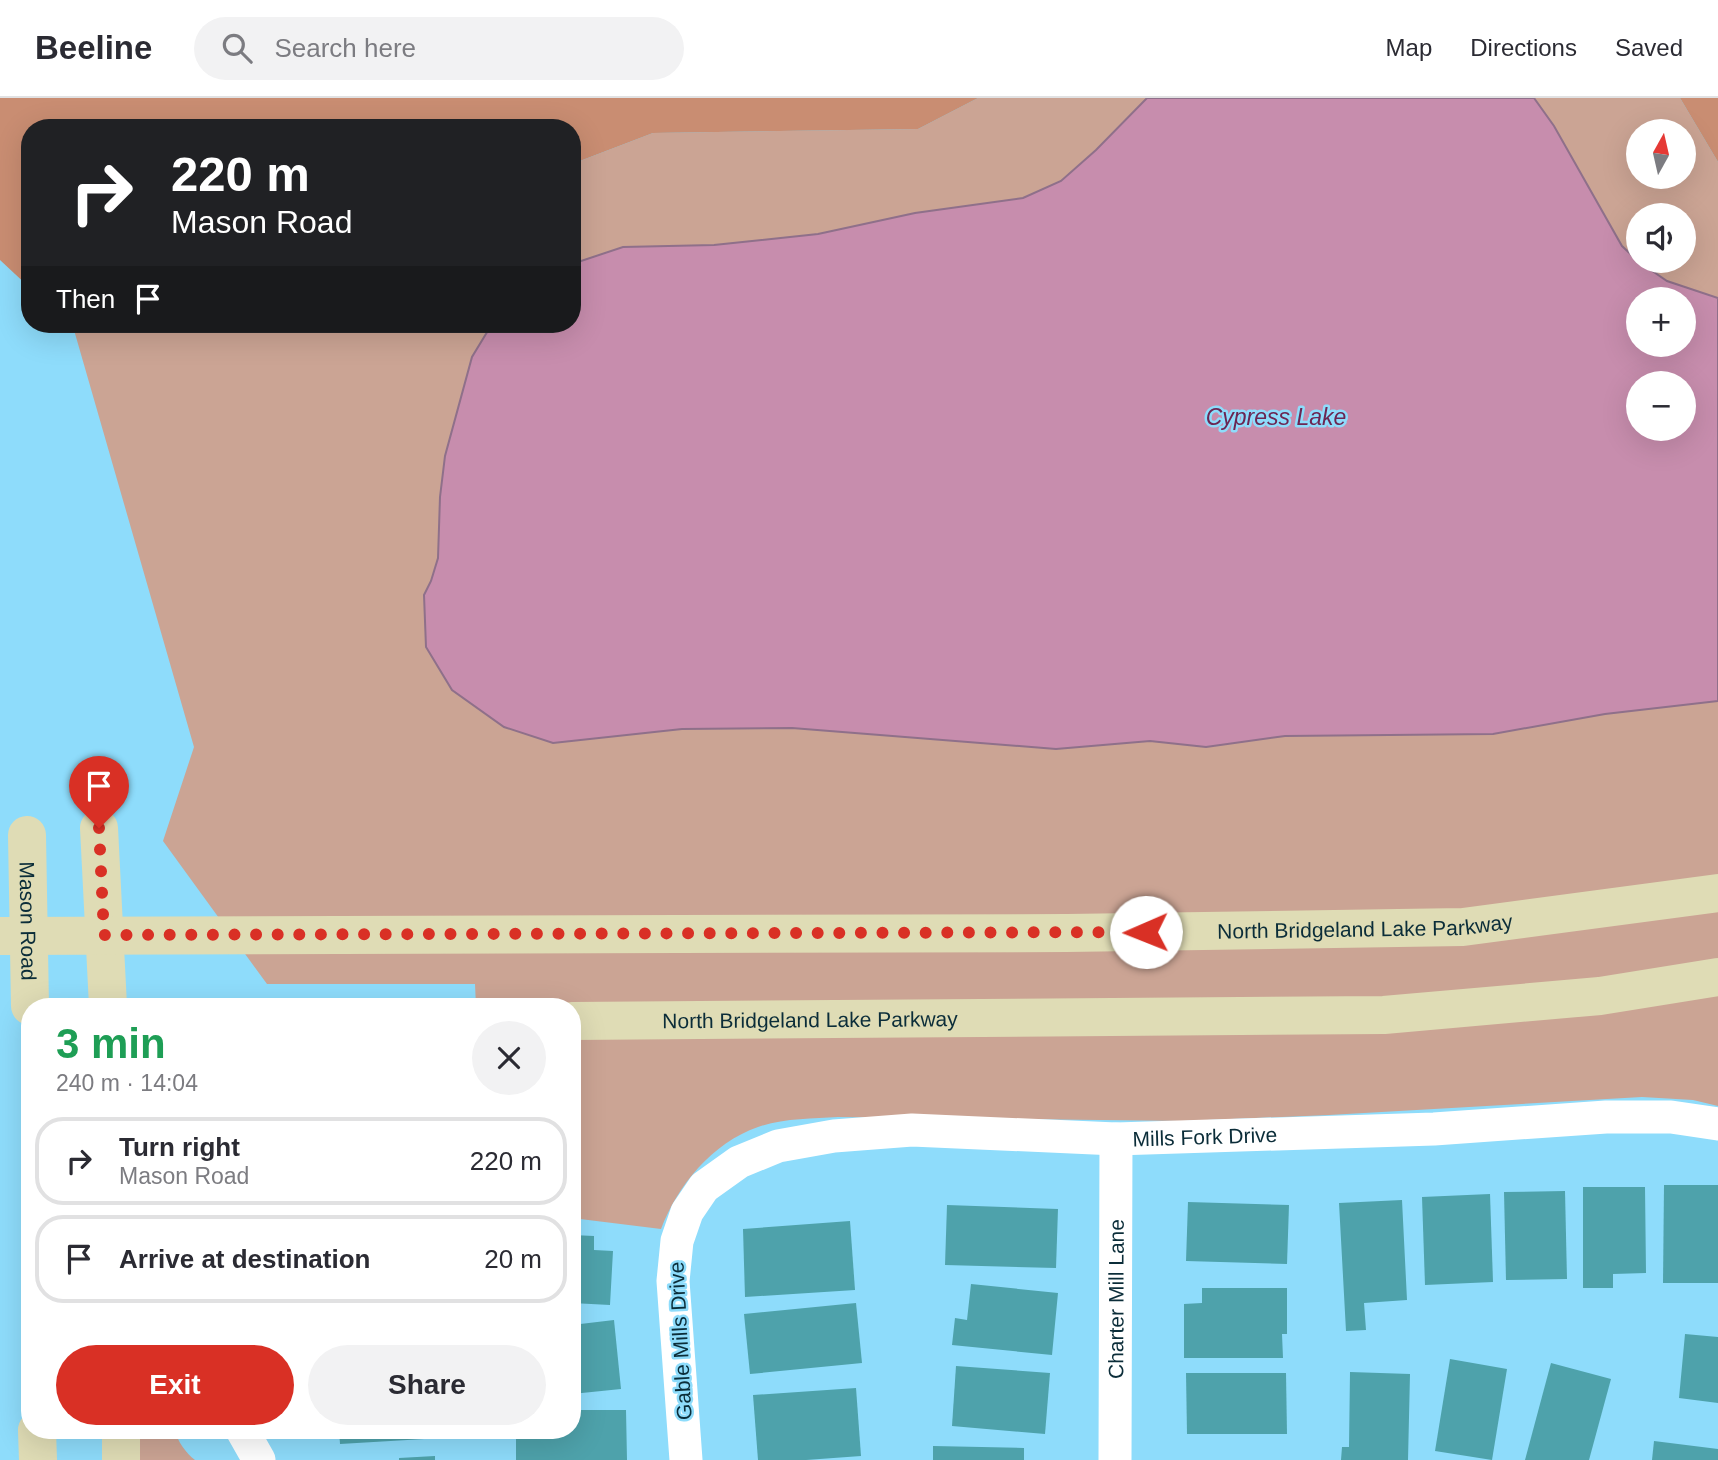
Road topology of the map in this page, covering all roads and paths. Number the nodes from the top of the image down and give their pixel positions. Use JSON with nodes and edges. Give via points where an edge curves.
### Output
{"nodes":[{"id":1,"x":99,"y":828,"type":"dead end"},
{"id":2,"x":27,"y":835,"type":"dead end"},
{"id":3,"x":1718,"y":893,"type":"edge"},
{"id":4,"x":15,"y":935,"type":"edge"},
{"id":5,"x":104,"y":935,"type":"junction"},
{"id":6,"x":1718,"y":977,"type":"edge"},
{"id":7,"x":28,"y":998,"type":"edge"},
{"id":8,"x":108,"y":998,"type":"edge"},
{"id":9,"x":0,"y":1016,"type":"edge"},
{"id":10,"x":21,"y":1016,"type":"edge"},
{"id":11,"x":581,"y":1021,"type":"edge"},
{"id":12,"x":1718,"y":1124,"type":"edge"},
{"id":13,"x":1116,"y":1139,"type":"junction"},
{"id":14,"x":704,"y":1187,"type":"joint"},
{"id":15,"x":37,"y":1439,"type":"edge"},
{"id":16,"x":121,"y":1439,"type":"edge"},
{"id":17,"x":247,"y":1439,"type":"edge"},
{"id":18,"x":38,"y":1460,"type":"edge"},
{"id":19,"x":121,"y":1460,"type":"edge"},
{"id":20,"x":259,"y":1460,"type":"edge"},
{"id":21,"x":686,"y":1460,"type":"edge"},
{"id":22,"x":1115,"y":1460,"type":"edge"}],
"edges":[{"from":1,"to":5,"type":"main road"},
{"from":2,"to":4,"type":"main road","name":"Mason Road"},
{"from":3,"to":5,"type":"main road","name":"North Bridgeland Lake Parkway","via":[[1463,927],[1067,933]]},
{"from":4,"to":5,"type":"main road","name":"North Bridgeland Lake Parkway"},
{"from":4,"to":7,"type":"main road","name":"Mason Road"},
{"from":5,"to":8,"type":"main road"},
{"from":6,"to":11,"type":"main road","name":"North Bridgeland Lake Parkway","via":[[1600,996],[1384,1015]]},
{"from":9,"to":10,"type":"main road"},
{"from":12,"to":13,"type":"street","name":"Mills Fork Drive","via":[[1671,1117],[1606,1117],[1434,1129]]},
{"from":13,"to":14,"type":"street","name":"Mills Fork Drive","via":[[912,1130],[834,1136],[778,1146],[739,1162]]},
{"from":13,"to":22,"type":"street","name":"Charter Mill Lane"},
{"from":14,"to":21,"type":"street","name":"Gable Mills Drive","via":[[687,1212],[677,1241],[673,1281]]},
{"from":15,"to":18,"type":"main road"},
{"from":16,"to":19,"type":"main road"},
{"from":17,"to":20,"type":"street"}]}
